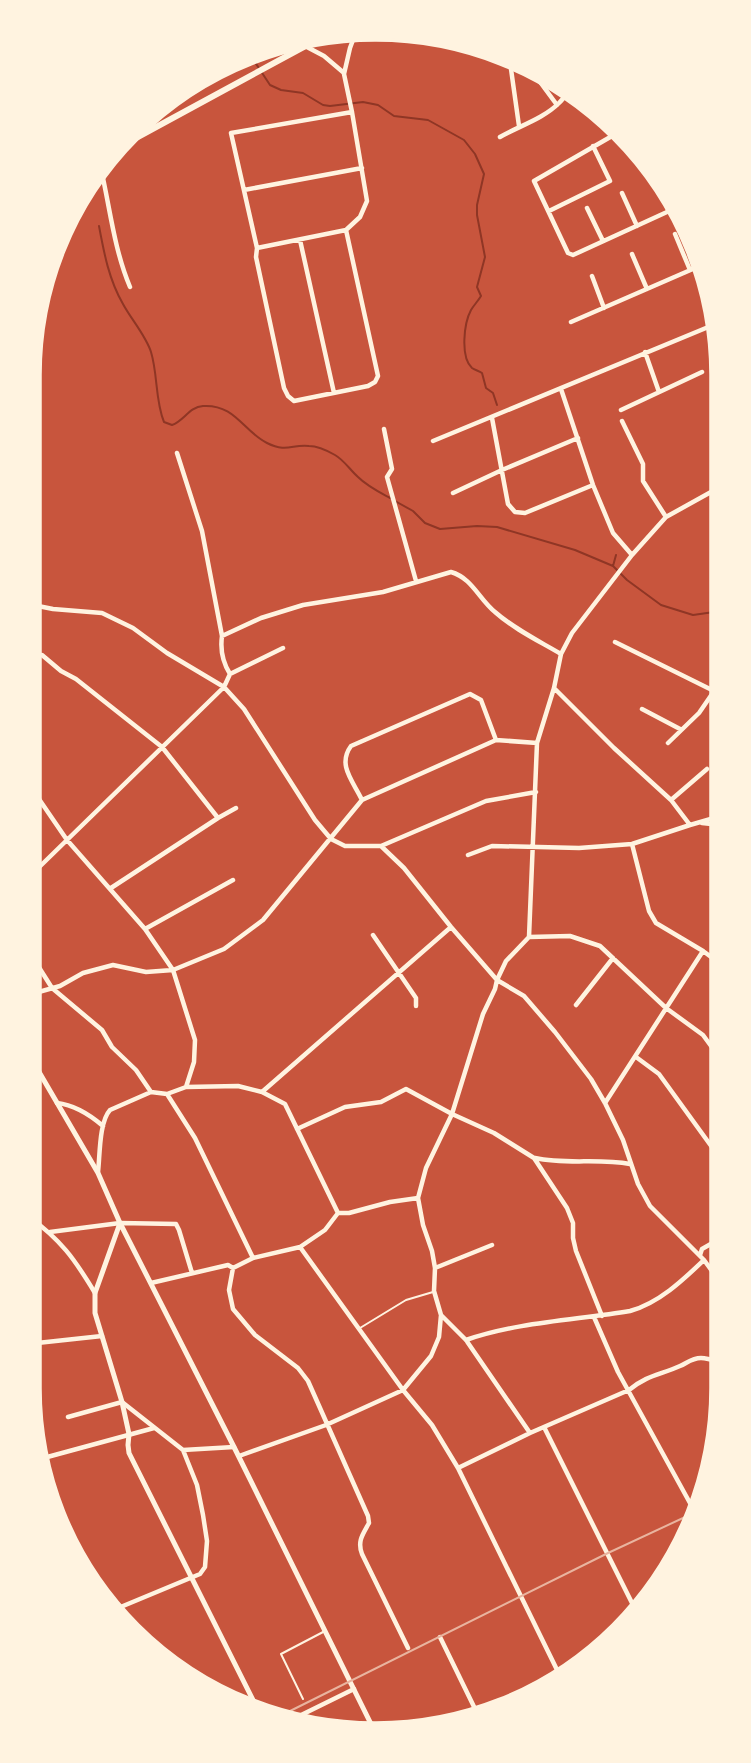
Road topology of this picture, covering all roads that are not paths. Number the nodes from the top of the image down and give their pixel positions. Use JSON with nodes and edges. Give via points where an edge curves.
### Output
{"nodes":[{"id":1,"x":353,"y":41,"type":"edge"},
{"id":2,"x":308,"y":48,"type":"edge"},
{"id":3,"x":298,"y":50,"type":"edge"},
{"id":4,"x":511,"y":69,"type":"edge"},
{"id":5,"x":344,"y":74,"type":"junction"},
{"id":6,"x":542,"y":84,"type":"edge"},
{"id":7,"x":563,"y":98,"type":"edge"},
{"id":8,"x":557,"y":105,"type":"junction"},
{"id":9,"x":352,"y":112,"type":"junction"},
{"id":10,"x":519,"y":126,"type":"junction"},
{"id":11,"x":141,"y":135,"type":"edge"},
{"id":12,"x":611,"y":136,"type":"edge"},
{"id":13,"x":500,"y":137,"type":"dead end"},
{"id":14,"x":593,"y":146,"type":"junction"},
{"id":15,"x":362,"y":168,"type":"junction"},
{"id":16,"x":103,"y":180,"type":"edge"},
{"id":17,"x":244,"y":190,"type":"junction"},
{"id":18,"x":622,"y":193,"type":"dead end"},
{"id":19,"x":587,"y":208,"type":"dead end"},
{"id":20,"x":549,"y":211,"type":"junction"},
{"id":21,"x":668,"y":211,"type":"edge"},
{"id":22,"x":637,"y":226,"type":"junction"},
{"id":23,"x":346,"y":230,"type":"junction"},
{"id":24,"x":674,"y":234,"type":"dead end"},
{"id":25,"x":300,"y":239,"type":"junction"},
{"id":26,"x":604,"y":241,"type":"junction"},
{"id":27,"x":257,"y":248,"type":"junction"},
{"id":28,"x":632,"y":254,"type":"dead end"},
{"id":29,"x":693,"y":269,"type":"edge"},
{"id":30,"x":690,"y":270,"type":"junction"},
{"id":31,"x":592,"y":276,"type":"dead end"},
{"id":32,"x":130,"y":286,"type":"dead end"},
{"id":33,"x":647,"y":289,"type":"junction"},
{"id":34,"x":604,"y":308,"type":"junction"},
{"id":35,"x":571,"y":322,"type":"dead end"},
{"id":36,"x":707,"y":327,"type":"edge"},
{"id":37,"x":645,"y":352,"type":"junction"},
{"id":38,"x":702,"y":372,"type":"dead end"},
{"id":39,"x":561,"y":389,"type":"junction"},
{"id":40,"x":659,"y":392,"type":"junction"},
{"id":41,"x":334,"y":393,"type":"junction"},
{"id":42,"x":621,"y":410,"type":"dead end"},
{"id":43,"x":492,"y":418,"type":"junction"},
{"id":44,"x":622,"y":421,"type":"dead end"},
{"id":45,"x":384,"y":429,"type":"dead end"},
{"id":46,"x":578,"y":438,"type":"junction"},
{"id":47,"x":433,"y":441,"type":"dead end"},
{"id":48,"x":177,"y":453,"type":"dead end"},
{"id":49,"x":502,"y":470,"type":"junction"},
{"id":50,"x":593,"y":485,"type":"junction"},
{"id":51,"x":711,"y":492,"type":"edge"},
{"id":52,"x":453,"y":493,"type":"dead end"},
{"id":53,"x":666,"y":517,"type":"junction"},
{"id":54,"x":632,"y":555,"type":"junction"},
{"id":55,"x":415,"y":581,"type":"junction"},
{"id":56,"x":40,"y":605,"type":"edge"},
{"id":57,"x":222,"y":636,"type":"junction"},
{"id":58,"x":615,"y":642,"type":"dead end"},
{"id":59,"x":283,"y":648,"type":"dead end"},
{"id":60,"x":561,"y":654,"type":"junction"},
{"id":61,"x":40,"y":655,"type":"edge"},
{"id":62,"x":230,"y":674,"type":"junction"},
{"id":63,"x":224,"y":687,"type":"junction"},
{"id":64,"x":554,"y":688,"type":"junction"},
{"id":65,"x":711,"y":690,"type":"edge"},
{"id":66,"x":711,"y":694,"type":"edge"},
{"id":67,"x":642,"y":709,"type":"dead end"},
{"id":68,"x":680,"y":729,"type":"junction"},
{"id":69,"x":496,"y":740,"type":"junction"},
{"id":70,"x":537,"y":743,"type":"junction"},
{"id":71,"x":668,"y":743,"type":"dead end"},
{"id":72,"x":162,"y":747,"type":"junction"},
{"id":73,"x":707,"y":769,"type":"dead end"},
{"id":74,"x":536,"y":792,"type":"junction"},
{"id":75,"x":362,"y":800,"type":"junction"},
{"id":76,"x":671,"y":800,"type":"junction"},
{"id":77,"x":40,"y":801,"type":"edge"},
{"id":78,"x":236,"y":808,"type":"dead end"},
{"id":79,"x":218,"y":818,"type":"junction"},
{"id":80,"x":711,"y":820,"type":"edge"},
{"id":81,"x":698,"y":823,"type":"junction"},
{"id":82,"x":711,"y":824,"type":"edge"},
{"id":83,"x":690,"y":825,"type":"junction"},
{"id":84,"x":331,"y":839,"type":"junction"},
{"id":85,"x":67,"y":840,"type":"junction"},
{"id":86,"x":632,"y":844,"type":"junction"},
{"id":87,"x":381,"y":846,"type":"junction"},
{"id":88,"x":533,"y":846,"type":"junction"},
{"id":89,"x":468,"y":855,"type":"dead end"},
{"id":90,"x":40,"y":866,"type":"edge"},
{"id":91,"x":233,"y":880,"type":"dead end"},
{"id":92,"x":111,"y":888,"type":"junction"},
{"id":93,"x":451,"y":927,"type":"junction"},
{"id":94,"x":145,"y":929,"type":"junction"},
{"id":95,"x":373,"y":935,"type":"dead end"},
{"id":96,"x":529,"y":937,"type":"junction"},
{"id":97,"x":703,"y":951,"type":"junction"},
{"id":98,"x":711,"y":957,"type":"edge"},
{"id":99,"x":613,"y":958,"type":"junction"},
{"id":100,"x":40,"y":969,"type":"edge"},
{"id":101,"x":173,"y":970,"type":"junction"},
{"id":102,"x":398,"y":973,"type":"junction"},
{"id":103,"x":497,"y":980,"type":"junction"},
{"id":104,"x":52,"y":988,"type":"junction"},
{"id":105,"x":40,"y":992,"type":"edge"},
{"id":106,"x":576,"y":1005,"type":"dead end"},
{"id":107,"x":416,"y":1006,"type":"dead end"},
{"id":108,"x":666,"y":1008,"type":"junction"},
{"id":109,"x":711,"y":1046,"type":"edge"},
{"id":110,"x":636,"y":1057,"type":"junction"},
{"id":111,"x":40,"y":1073,"type":"edge"},
{"id":112,"x":186,"y":1087,"type":"junction"},
{"id":113,"x":151,"y":1092,"type":"junction"},
{"id":114,"x":262,"y":1092,"type":"junction"},
{"id":115,"x":167,"y":1094,"type":"junction"},
{"id":116,"x":57,"y":1102,"type":"junction"},
{"id":117,"x":605,"y":1103,"type":"junction"},
{"id":118,"x":452,"y":1114,"type":"junction"},
{"id":119,"x":103,"y":1126,"type":"junction"},
{"id":120,"x":297,"y":1129,"type":"junction"},
{"id":121,"x":711,"y":1146,"type":"edge"},
{"id":122,"x":534,"y":1158,"type":"junction"},
{"id":123,"x":630,"y":1164,"type":"junction"},
{"id":124,"x":98,"y":1173,"type":"junction"},
{"id":125,"x":418,"y":1198,"type":"junction"},
{"id":126,"x":338,"y":1213,"type":"junction"},
{"id":127,"x":120,"y":1223,"type":"junction"},
{"id":128,"x":40,"y":1225,"type":"edge"},
{"id":129,"x":50,"y":1232,"type":"junction"},
{"id":130,"x":117,"y":1233,"type":"junction"},
{"id":131,"x":125,"y":1234,"type":"junction"},
{"id":132,"x":711,"y":1243,"type":"edge"},
{"id":133,"x":492,"y":1245,"type":"dead end"},
{"id":134,"x":300,"y":1247,"type":"junction"},
{"id":135,"x":253,"y":1258,"type":"junction"},
{"id":136,"x":702,"y":1258,"type":"junction"},
{"id":137,"x":233,"y":1268,"type":"junction"},
{"id":138,"x":435,"y":1268,"type":"junction"},
{"id":139,"x":711,"y":1270,"type":"edge"},
{"id":140,"x":192,"y":1273,"type":"junction"},
{"id":141,"x":151,"y":1283,"type":"junction"},
{"id":142,"x":434,"y":1292,"type":"junction"},
{"id":143,"x":95,"y":1293,"type":"junction"},
{"id":144,"x":441,"y":1315,"type":"junction"},
{"id":145,"x":602,"y":1316,"type":"junction"},
{"id":146,"x":594,"y":1317,"type":"junction"},
{"id":147,"x":360,"y":1329,"type":"junction"},
{"id":148,"x":102,"y":1336,"type":"junction"},
{"id":149,"x":466,"y":1340,"type":"junction"},
{"id":150,"x":40,"y":1343,"type":"edge"},
{"id":151,"x":711,"y":1360,"type":"edge"},
{"id":152,"x":403,"y":1390,"type":"junction"},
{"id":153,"x":629,"y":1391,"type":"junction"},
{"id":154,"x":122,"y":1402,"type":"junction"},
{"id":155,"x":68,"y":1417,"type":"dead end"},
{"id":156,"x":326,"y":1425,"type":"junction"},
{"id":157,"x":544,"y":1427,"type":"junction"},
{"id":158,"x":154,"y":1428,"type":"junction"},
{"id":159,"x":530,"y":1433,"type":"junction"},
{"id":160,"x":129,"y":1434,"type":"junction"},
{"id":161,"x":234,"y":1447,"type":"junction"},
{"id":162,"x":183,"y":1450,"type":"junction"},
{"id":163,"x":239,"y":1456,"type":"junction"},
{"id":164,"x":48,"y":1457,"type":"edge"},
{"id":165,"x":458,"y":1468,"type":"junction"},
{"id":166,"x":690,"y":1503,"type":"edge"},
{"id":167,"x":191,"y":1579,"type":"junction"},
{"id":168,"x":632,"y":1603,"type":"edge"},
{"id":169,"x":121,"y":1607,"type":"edge"},
{"id":170,"x":326,"y":1631,"type":"junction"},
{"id":171,"x":440,"y":1637,"type":"dead end"},
{"id":172,"x":408,"y":1648,"type":"dead end"},
{"id":173,"x":559,"y":1668,"type":"edge"},
{"id":174,"x":354,"y":1689,"type":"junction"},
{"id":175,"x":252,"y":1699,"type":"edge"},
{"id":176,"x":303,"y":1699,"type":"dead end"},
{"id":177,"x":474,"y":1707,"type":"edge"},
{"id":178,"x":303,"y":1714,"type":"edge"},
{"id":179,"x":370,"y":1723,"type":"edge"}],
"edges":[{"from":1,"to":5,"type":"street"},
{"from":2,"to":5,"type":"street"},
{"from":3,"to":11,"type":"main road"},
{"from":4,"to":10,"type":"street"},
{"from":5,"to":9,"type":"street"},
{"from":6,"to":8,"type":"street"},
{"from":7,"to":8,"type":"street"},
{"from":8,"to":10,"type":"street"},
{"from":9,"to":15,"type":"street"},
{"from":9,"to":17,"type":"street","via":[[231,133]]},
{"from":10,"to":13,"type":"street"},
{"from":12,"to":14,"type":"street"},
{"from":14,"to":20,"type":"street","via":[[534,181]]},
{"from":14,"to":20,"type":"street","via":[[610,181]]},
{"from":15,"to":17,"type":"street"},
{"from":15,"to":23,"type":"street","via":[[367,201],[360,217]]},
{"from":16,"to":32,"type":"street"},
{"from":17,"to":27,"type":"street"},
{"from":18,"to":22,"type":"street"},
{"from":19,"to":26,"type":"street"},
{"from":20,"to":26,"type":"street","via":[[568,253]]},
{"from":21,"to":22,"type":"street"},
{"from":22,"to":26,"type":"street"},
{"from":23,"to":25,"type":"street"},
{"from":23,"to":41,"type":"street","via":[[378,376],[368,386]]},
{"from":24,"to":30,"type":"street"},
{"from":25,"to":27,"type":"street"},
{"from":25,"to":41,"type":"street"},
{"from":27,"to":41,"type":"street","via":[[288,396],[294,401]]},
{"from":28,"to":33,"type":"street"},
{"from":29,"to":30,"type":"street"},
{"from":30,"to":33,"type":"street"},
{"from":31,"to":34,"type":"street"},
{"from":33,"to":34,"type":"street"},
{"from":34,"to":35,"type":"street"},
{"from":36,"to":37,"type":"street"},
{"from":37,"to":39,"type":"street"},
{"from":37,"to":40,"type":"street"},
{"from":38,"to":40,"type":"street"},
{"from":39,"to":43,"type":"street"},
{"from":39,"to":46,"type":"street"},
{"from":40,"to":42,"type":"street"},
{"from":43,"to":47,"type":"street"},
{"from":43,"to":49,"type":"street"},
{"from":44,"to":53,"type":"street","via":[[643,464],[643,481]]},
{"from":45,"to":55,"type":"street","via":[[392,469],[387,477]]},
{"from":46,"to":49,"type":"street"},
{"from":46,"to":50,"type":"street"},
{"from":48,"to":57,"type":"street","via":[[202,531]]},
{"from":49,"to":50,"type":"street","via":[[508,503],[515,512],[525,513]]},
{"from":49,"to":52,"type":"street"},
{"from":50,"to":54,"type":"street","via":[[612,533]]},
{"from":51,"to":53,"type":"street"},
{"from":53,"to":54,"type":"street"},
{"from":54,"to":60,"type":"street"},
{"from":55,"to":57,"type":"street","via":[[383,592],[303,605]]},
{"from":55,"to":60,"type":"street","via":[[460,574],[493,611]]},
{"from":56,"to":63,"type":"street","via":[[102,613]]},
{"from":57,"to":62,"type":"street","via":[[220,649]]},
{"from":58,"to":65,"type":"street"},
{"from":59,"to":62,"type":"street"},
{"from":60,"to":64,"type":"street"},
{"from":61,"to":72,"type":"street"},
{"from":62,"to":63,"type":"street"},
{"from":63,"to":72,"type":"street"},
{"from":63,"to":84,"type":"street","via":[[244,709]]},
{"from":64,"to":70,"type":"street"},
{"from":64,"to":76,"type":"street"},
{"from":66,"to":68,"type":"street","via":[[699,713]]},
{"from":67,"to":68,"type":"street"},
{"from":68,"to":71,"type":"street"},
{"from":69,"to":70,"type":"street"},
{"from":69,"to":75,"type":"street"},
{"from":69,"to":75,"type":"street","via":[[481,700],[470,694],[351,746],[344,765]]},
{"from":70,"to":74,"type":"street"},
{"from":72,"to":79,"type":"street"},
{"from":72,"to":85,"type":"street"},
{"from":73,"to":76,"type":"street"},
{"from":74,"to":87,"type":"street","via":[[486,801]]},
{"from":74,"to":88,"type":"street"},
{"from":75,"to":84,"type":"street"},
{"from":76,"to":83,"type":"street"},
{"from":77,"to":85,"type":"street"},
{"from":78,"to":79,"type":"street"},
{"from":79,"to":92,"type":"street"},
{"from":80,"to":81,"type":"street"},
{"from":81,"to":82,"type":"street"},
{"from":81,"to":83,"type":"street"},
{"from":83,"to":86,"type":"street"},
{"from":84,"to":87,"type":"street","via":[[345,846]]},
{"from":84,"to":101,"type":"street","via":[[263,920],[224,949]]},
{"from":85,"to":90,"type":"street"},
{"from":85,"to":92,"type":"street"},
{"from":86,"to":88,"type":"street"},
{"from":86,"to":97,"type":"street","via":[[652,917]]},
{"from":87,"to":93,"type":"street"},
{"from":88,"to":89,"type":"street","via":[[492,846]]},
{"from":88,"to":96,"type":"street"},
{"from":91,"to":94,"type":"street"},
{"from":92,"to":94,"type":"street"},
{"from":93,"to":102,"type":"street"},
{"from":93,"to":103,"type":"street"},
{"from":94,"to":101,"type":"street"},
{"from":95,"to":102,"type":"street"},
{"from":96,"to":99,"type":"street","via":[[570,936],[600,946]]},
{"from":96,"to":103,"type":"street","via":[[506,961]]},
{"from":97,"to":98,"type":"street"},
{"from":97,"to":108,"type":"street"},
{"from":99,"to":106,"type":"street"},
{"from":99,"to":108,"type":"street"},
{"from":100,"to":104,"type":"street"},
{"from":101,"to":104,"type":"street","via":[[146,972],[113,965]]},
{"from":101,"to":112,"type":"street","via":[[195,1040]]},
{"from":102,"to":107,"type":"street","via":[[416,998]]},
{"from":102,"to":114,"type":"street"},
{"from":103,"to":117,"type":"street","via":[[524,996],[555,1031]]},
{"from":103,"to":118,"type":"street"},
{"from":104,"to":105,"type":"street"},
{"from":104,"to":113,"type":"street","via":[[102,1030]]},
{"from":108,"to":109,"type":"street"},
{"from":108,"to":110,"type":"street"},
{"from":110,"to":117,"type":"street"},
{"from":110,"to":121,"type":"street","via":[[659,1074]]},
{"from":111,"to":116,"type":"street"},
{"from":112,"to":114,"type":"street","via":[[238,1086]]},
{"from":112,"to":115,"type":"street"},
{"from":113,"to":115,"type":"street"},
{"from":113,"to":119,"type":"street","via":[[110,1110]]},
{"from":114,"to":120,"type":"street","via":[[285,1104]]},
{"from":115,"to":135,"type":"street","via":[[195,1138]]},
{"from":116,"to":119,"type":"street","via":[[77,1108]]},
{"from":116,"to":124,"type":"street"},
{"from":117,"to":123,"type":"street"},
{"from":118,"to":120,"type":"street","via":[[406,1089],[382,1102],[345,1107]]},
{"from":118,"to":122,"type":"street"},
{"from":118,"to":125,"type":"street","via":[[426,1168]]},
{"from":119,"to":124,"type":"street"},
{"from":120,"to":126,"type":"street"},
{"from":122,"to":123,"type":"street"},
{"from":122,"to":145,"type":"street","via":[[567,1208],[576,1251]]},
{"from":123,"to":136,"type":"street","via":[[650,1206]]},
{"from":124,"to":127,"type":"street"},
{"from":125,"to":126,"type":"street"},
{"from":125,"to":138,"type":"street"},
{"from":126,"to":134,"type":"street","via":[[325,1230]]},
{"from":127,"to":129,"type":"street"},
{"from":127,"to":130,"type":"street"},
{"from":127,"to":131,"type":"street"},
{"from":127,"to":140,"type":"street","via":[[176,1224]]},
{"from":128,"to":129,"type":"street"},
{"from":129,"to":143,"type":"street"},
{"from":130,"to":131,"type":"street"},
{"from":130,"to":143,"type":"street"},
{"from":131,"to":141,"type":"street"},
{"from":132,"to":136,"type":"street","via":[[702,1248]]},
{"from":133,"to":138,"type":"street"},
{"from":134,"to":135,"type":"street"},
{"from":134,"to":147,"type":"street"},
{"from":135,"to":137,"type":"street"},
{"from":136,"to":139,"type":"street"},
{"from":136,"to":145,"type":"street","via":[[680,1283],[643,1308]]},
{"from":137,"to":140,"type":"street","via":[[228,1265]]},
{"from":137,"to":156,"type":"street","via":[[229,1290],[233,1309],[256,1335],[298,1368]]},
{"from":138,"to":142,"type":"street"},
{"from":140,"to":141,"type":"street"},
{"from":141,"to":161,"type":"street"},
{"from":142,"to":144,"type":"street"},
{"from":142,"to":147,"type":"lane","via":[[406,1300]]},
{"from":143,"to":148,"type":"street","via":[[94,1313]]},
{"from":144,"to":149,"type":"street"},
{"from":144,"to":152,"type":"street","via":[[439,1338],[431,1356]]},
{"from":145,"to":146,"type":"street"},
{"from":146,"to":149,"type":"street"},
{"from":146,"to":153,"type":"street"},
{"from":147,"to":152,"type":"street"},
{"from":148,"to":150,"type":"street"},
{"from":148,"to":154,"type":"street"},
{"from":149,"to":159,"type":"street"},
{"from":151,"to":153,"type":"street","via":[[694,1359],[647,1378]]},
{"from":152,"to":156,"type":"street"},
{"from":152,"to":165,"type":"street","via":[[432,1425]]},
{"from":153,"to":157,"type":"street"},
{"from":153,"to":166,"type":"street"},
{"from":154,"to":155,"type":"street"},
{"from":154,"to":158,"type":"street"},
{"from":154,"to":160,"type":"street"},
{"from":156,"to":163,"type":"street"},
{"from":156,"to":172,"type":"street","via":[[368,1516],[359,1547]]},
{"from":157,"to":159,"type":"street"},
{"from":157,"to":168,"type":"street"},
{"from":158,"to":160,"type":"street"},
{"from":158,"to":162,"type":"street"},
{"from":159,"to":165,"type":"street"},
{"from":160,"to":164,"type":"street"},
{"from":160,"to":167,"type":"street","via":[[129,1453]]},
{"from":161,"to":162,"type":"street"},
{"from":161,"to":163,"type":"street"},
{"from":162,"to":167,"type":"street","via":[[197,1485],[207,1541],[205,1567]]},
{"from":163,"to":170,"type":"street"},
{"from":165,"to":173,"type":"street"},
{"from":167,"to":169,"type":"street"},
{"from":167,"to":175,"type":"street"},
{"from":170,"to":174,"type":"street"},
{"from":170,"to":176,"type":"lane","via":[[281,1654]]},
{"from":171,"to":177,"type":"street"},
{"from":174,"to":178,"type":"street"},
{"from":174,"to":179,"type":"street"}]}
